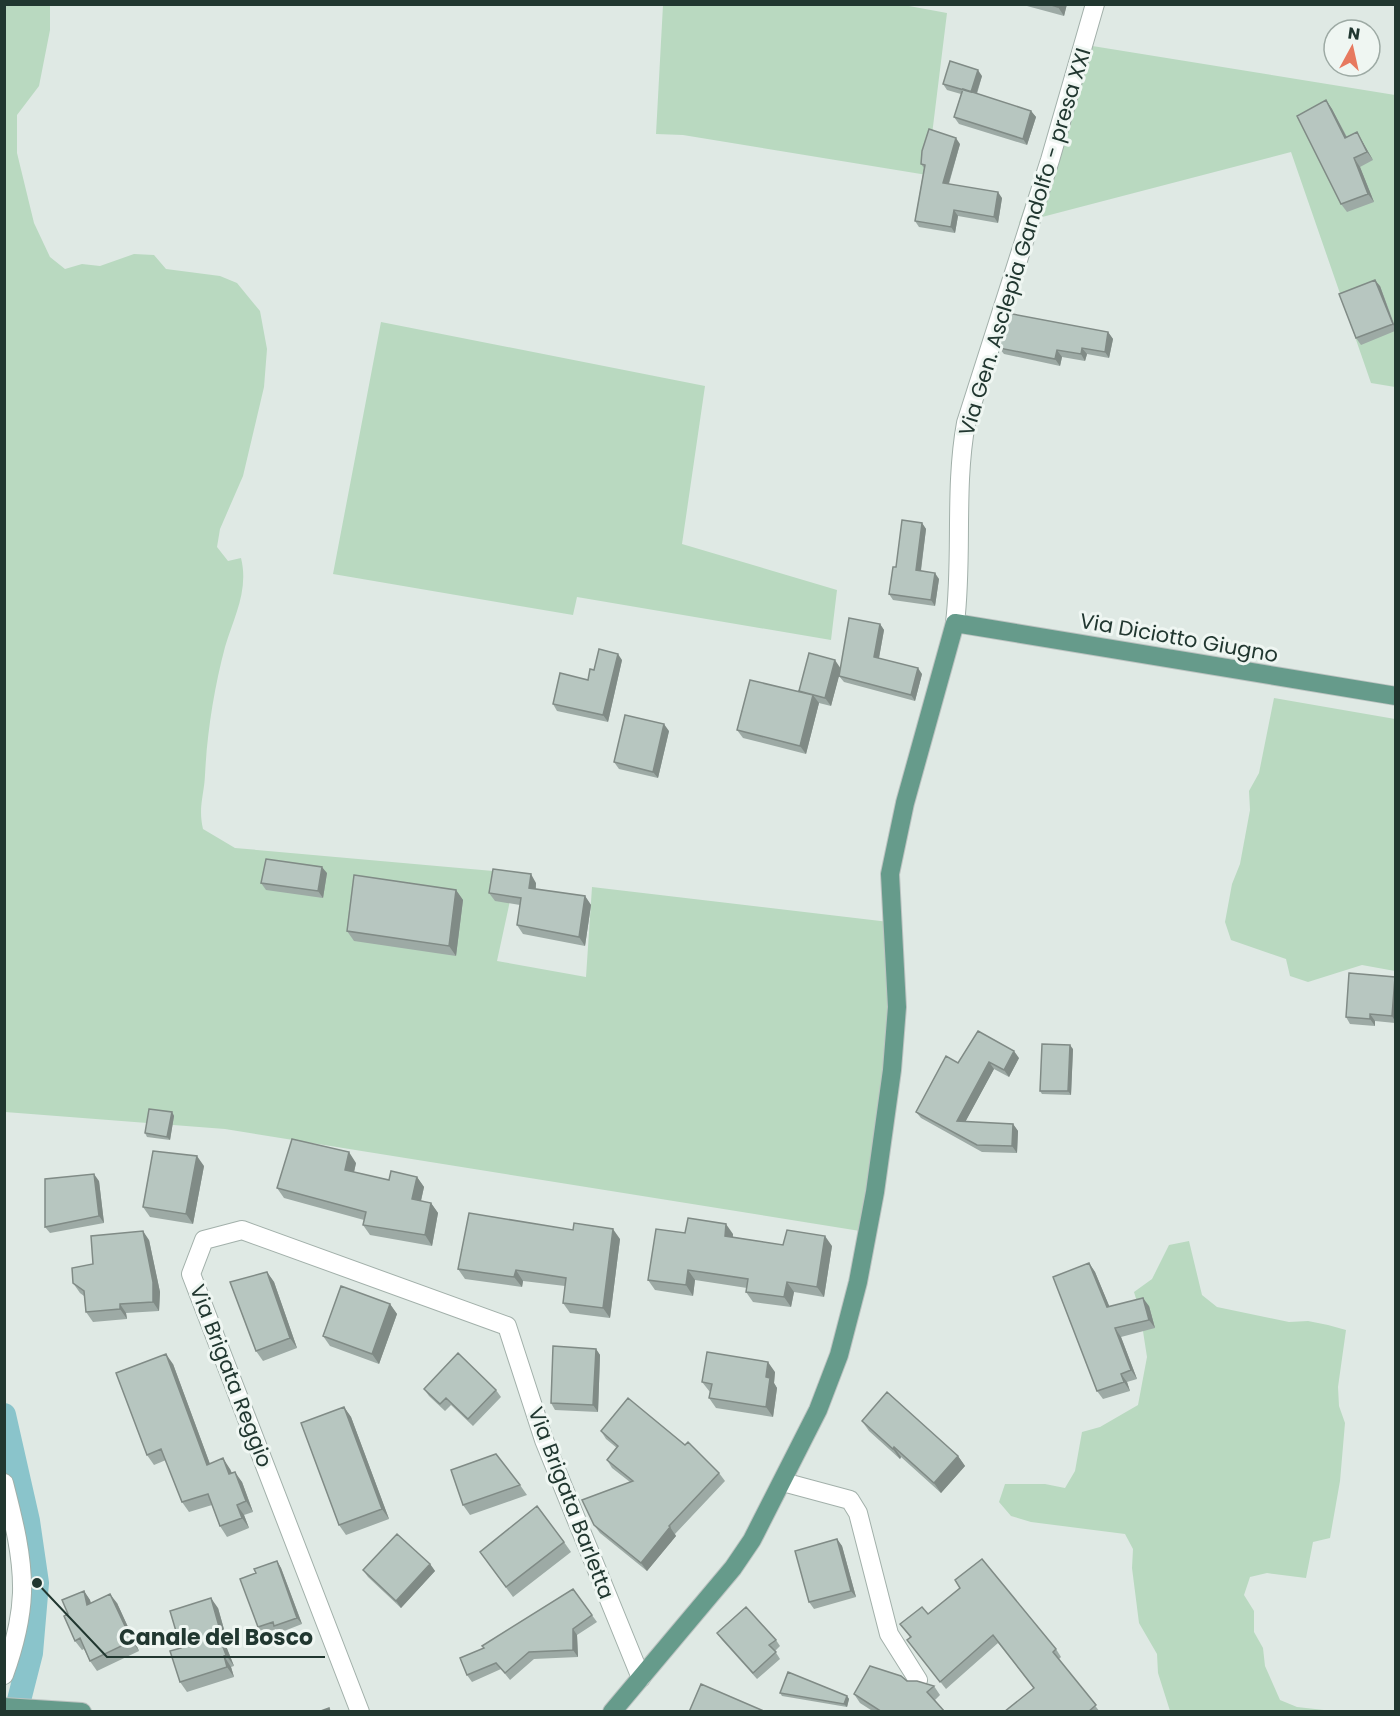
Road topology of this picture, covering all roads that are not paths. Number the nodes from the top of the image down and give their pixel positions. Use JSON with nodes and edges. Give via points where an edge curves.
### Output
{"nodes":[{"id":1,"x":1095,"y":4,"type":"edge"},
{"id":2,"x":955,"y":623,"type":"junction"},
{"id":3,"x":1395,"y":696,"type":"edge"},
{"id":4,"x":507,"y":1326,"type":"joint"},
{"id":5,"x":783,"y":1482,"type":"junction"},
{"id":6,"x":4,"y":1483,"type":"edge"},
{"id":7,"x":4,"y":1675,"type":"edge"},
{"id":8,"x":641,"y":1678,"type":"junction"},
{"id":9,"x":918,"y":1680,"type":"edge"},
{"id":10,"x":6,"y":1707,"type":"edge"},
{"id":11,"x":82,"y":1712,"type":"edge"},
{"id":12,"x":360,"y":1712,"type":"edge"},
{"id":13,"x":612,"y":1712,"type":"edge"}],
"edges":[{"from":1,"to":2,"type":"street","name":"Via Gen. Asclepia Gandolfo - presa XXI","via":[[966,423],[960,457]]},
{"from":2,"to":3,"type":"main road","name":"Via Diciotto Giugno"},
{"from":2,"to":5,"type":"main road","via":[[905,803],[890,874],[897,1007],[875,1192],[858,1282],[831,1377]]},
{"from":4,"to":8,"type":"street","name":"Via Brigata Barletta","via":[[544,1440]]},
{"from":4,"to":12,"type":"street","name":"Via Brigata Reggio","via":[[242,1230],[204,1240],[191,1274]]},
{"from":5,"to":8,"type":"main road","via":[[733,1568]]},
{"from":5,"to":9,"type":"street","via":[[850,1500],[858,1513],[889,1634]]},
{"from":6,"to":7,"type":"street","via":[[17,1540],[22,1593]]},
{"from":8,"to":13,"type":"main road"},
{"from":10,"to":11,"type":"main road"}]}
